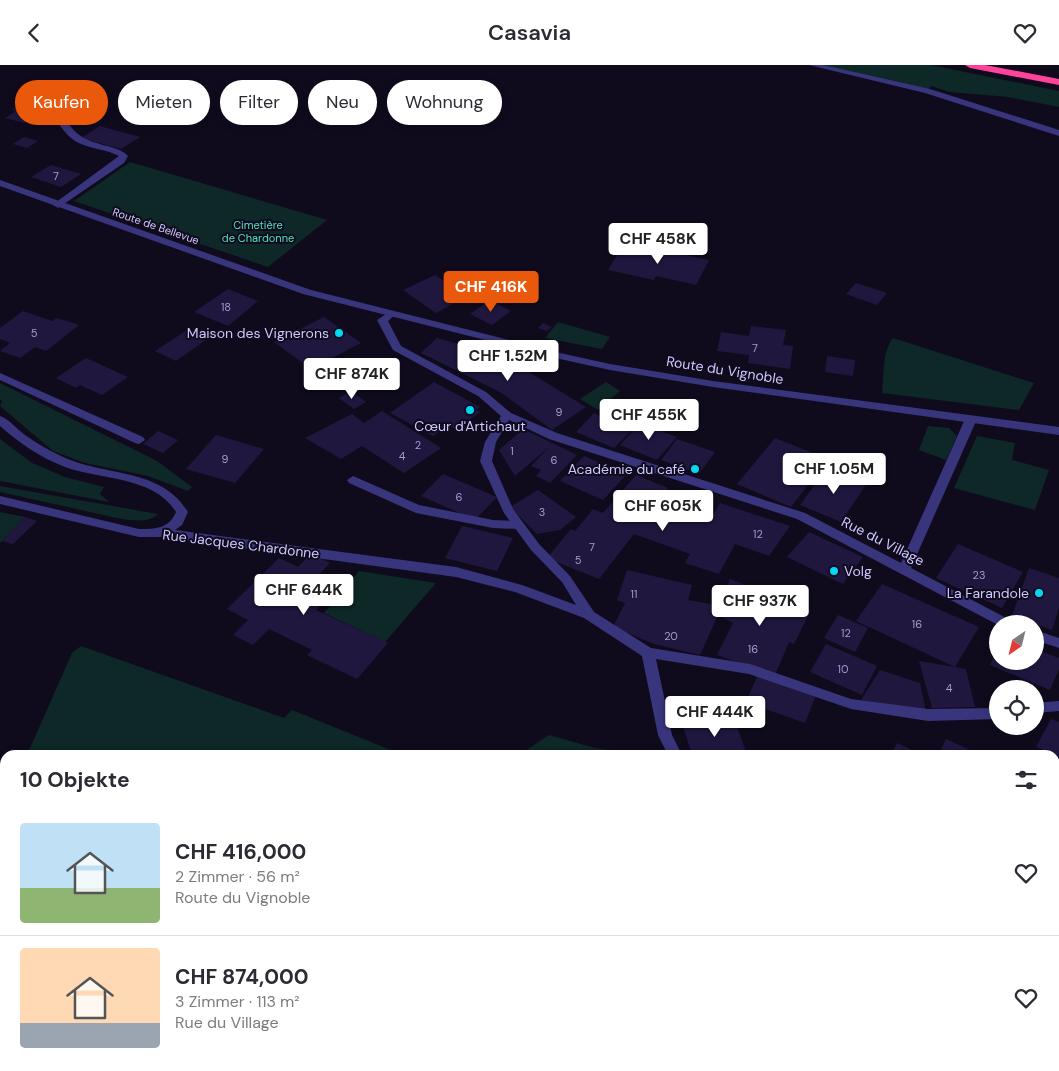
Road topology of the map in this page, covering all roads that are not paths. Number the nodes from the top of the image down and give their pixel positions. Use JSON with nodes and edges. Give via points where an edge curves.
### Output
{"nodes":[{"id":1,"x":813,"y":65,"type":"edge"},
{"id":2,"x":970,"y":65,"type":"edge"},
{"id":3,"x":1059,"y":82,"type":"edge"},
{"id":4,"x":66,"y":125,"type":"edge"},
{"id":5,"x":1059,"y":133,"type":"edge"},
{"id":6,"x":0,"y":183,"type":"edge"},
{"id":7,"x":58,"y":205,"type":"junction"},
{"id":8,"x":391,"y":314,"type":"junction"},
{"id":9,"x":0,"y":375,"type":"edge"},
{"id":10,"x":507,"y":415,"type":"junction"},
{"id":11,"x":972,"y":419,"type":"junction"},
{"id":12,"x":0,"y":420,"type":"edge"},
{"id":13,"x":1059,"y":431,"type":"edge"},
{"id":14,"x":138,"y":440,"type":"dead end"},
{"id":15,"x":353,"y":480,"type":"dead end"},
{"id":16,"x":0,"y":500,"type":"edge"},
{"id":17,"x":518,"y":525,"type":"junction"},
{"id":18,"x":163,"y":533,"type":"junction"},
{"id":19,"x":904,"y":569,"type":"junction"},
{"id":20,"x":590,"y":615,"type":"junction"},
{"id":21,"x":990,"y":615,"type":"edge"},
{"id":22,"x":1044,"y":638,"type":"edge"},
{"id":23,"x":1059,"y":643,"type":"edge"},
{"id":24,"x":648,"y":653,"type":"junction"},
{"id":25,"x":1059,"y":705,"type":"edge"},
{"id":26,"x":1044,"y":707,"type":"edge"},
{"id":27,"x":989,"y":714,"type":"edge"},
{"id":28,"x":672,"y":750,"type":"edge"}],
"edges":[{"from":1,"to":5,"type":"street","via":[[927,91]]},
{"from":2,"to":3,"type":"highway"},
{"from":4,"to":7,"type":"street","via":[[84,143],[124,156]]},
{"from":6,"to":7,"type":"street","name":"Route de Bellevue"},
{"from":7,"to":8,"type":"street","name":"Route de Bellevue","via":[[308,293]]},
{"from":8,"to":10,"type":"street","name":"Rue du Village","via":[[382,319],[397,348],[482,394]]},
{"from":8,"to":11,"type":"street","name":"Route du Vignoble","via":[[610,367],[722,386]]},
{"from":9,"to":14,"type":"street"},
{"from":10,"to":17,"type":"street","via":[[486,452],[486,461]]},
{"from":10,"to":19,"type":"street","name":"Rue du Village","via":[[554,437],[801,516]]},
{"from":11,"to":13,"type":"street","name":"Route du Vignoble"},
{"from":11,"to":19,"type":"street"},
{"from":12,"to":18,"type":"street","via":[[12,432],[70,465],[158,488],[182,512],[178,522]]},
{"from":15,"to":17,"type":"street","via":[[416,509],[492,524]]},
{"from":16,"to":18,"type":"street","name":"Rue Jacques Chardonne","via":[[140,533]]},
{"from":17,"to":20,"type":"street","via":[[566,579]]},
{"from":18,"to":20,"type":"street","name":"Rue Jacques Chardonne","via":[[438,568],[518,588]]},
{"from":19,"to":21,"type":"street","name":"Rue du Village"},
{"from":20,"to":24,"type":"street","name":"Rue Jacques Chardonne"},
{"from":22,"to":23,"type":"street"},
{"from":24,"to":27,"type":"street","name":"Rue Jacques Chardonne","via":[[750,669],[850,704],[928,715]]},
{"from":24,"to":28,"type":"street","via":[[665,735]]},
{"from":25,"to":26,"type":"street"}]}
